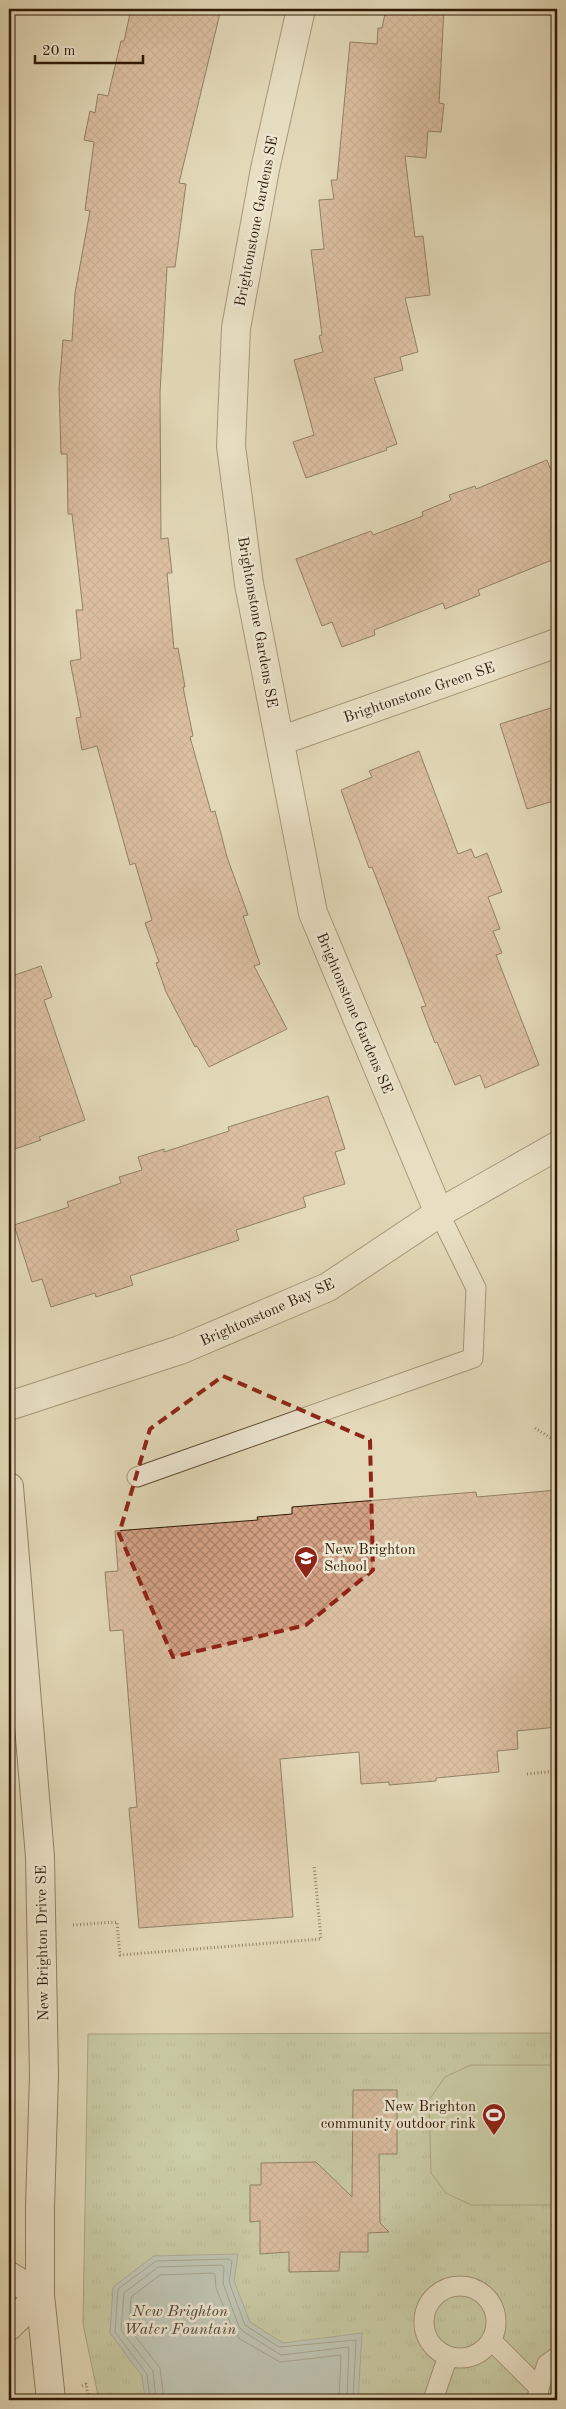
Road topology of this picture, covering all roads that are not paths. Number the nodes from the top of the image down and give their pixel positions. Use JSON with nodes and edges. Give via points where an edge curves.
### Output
{"nodes":[{"id":1,"x":301,"y":9,"type":"edge"},
{"id":2,"x":557,"y":643,"type":"edge"},
{"id":3,"x":280,"y":741,"type":"junction"},
{"id":4,"x":557,"y":1146,"type":"edge"},
{"id":5,"x":439,"y":1213,"type":"junction"},
{"id":6,"x":9,"y":1406,"type":"edge"},
{"id":7,"x":136,"y":1477,"type":"dead end"},
{"id":8,"x":9,"y":1487,"type":"edge"},
{"id":9,"x":9,"y":2276,"type":"edge"},
{"id":10,"x":40,"y":2295,"type":"junction"},
{"id":11,"x":9,"y":2326,"type":"edge"},
{"id":12,"x":491,"y":2340,"type":"junction"},
{"id":13,"x":448,"y":2356,"type":"junction"},
{"id":14,"x":557,"y":2357,"type":"edge"},
{"id":15,"x":538,"y":2394,"type":"edge"},
{"id":16,"x":51,"y":2400,"type":"edge"},
{"id":17,"x":433,"y":2400,"type":"edge"}],
"edges":[{"from":1,"to":3,"type":"street","name":"Brightonstone Gardens SE","via":[[265,169],[236,328],[231,446],[249,584]]},
{"from":2,"to":3,"type":"street","name":"Brightonstone Green SE"},
{"from":3,"to":5,"type":"street","name":"Brightonstone Gardens SE","via":[[313,913]]},
{"from":4,"to":5,"type":"street","name":"Brightonstone Bay SE"},
{"from":5,"to":6,"type":"street","name":"Brightonstone Bay SE","via":[[328,1287],[180,1350]]},
{"from":5,"to":7,"type":"lane","via":[[476,1288],[472,1358]]},
{"from":8,"to":10,"type":"street","name":"New Brighton Drive SE","via":[[40,1857],[44,2075]]},
{"from":9,"to":10,"type":"street"},
{"from":10,"to":11,"type":"street"},
{"from":10,"to":16,"type":"street","name":"New Brighton Drive SE"},
{"from":12,"to":13,"type":"lane","via":[[472,2356]]},
{"from":12,"to":13,"type":"lane","via":[[495,2315],[484,2295],[463,2287],[442,2291],[427,2307],[424,2329],[437,2350]]},
{"from":12,"to":15,"type":"lane"},
{"from":13,"to":17,"type":"lane"},
{"from":14,"to":15,"type":"lane","via":[[548,2364]]}]}
